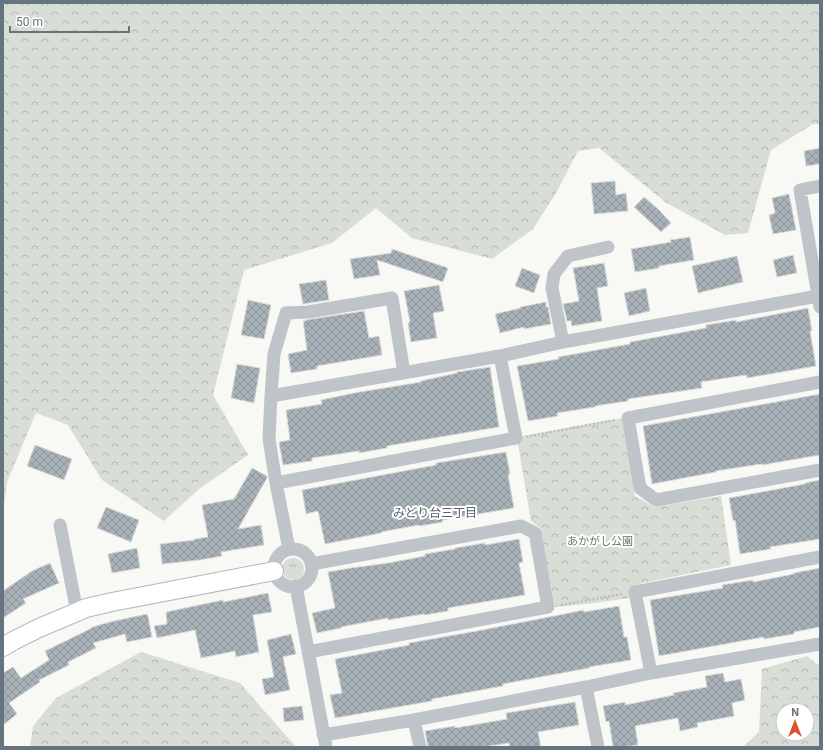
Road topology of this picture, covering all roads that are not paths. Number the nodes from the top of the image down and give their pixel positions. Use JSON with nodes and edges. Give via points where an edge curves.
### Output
{"nodes":[{"id":1,"x":820,"y":186,"type":"edge"},
{"id":2,"x":608,"y":247,"type":"dead end"},
{"id":3,"x":819,"y":302,"type":"edge"},
{"id":4,"x":562,"y":342,"type":"junction"},
{"id":5,"x":500,"y":356,"type":"junction"},
{"id":6,"x":404,"y":372,"type":"junction"},
{"id":7,"x":820,"y":382,"type":"edge"},
{"id":8,"x":271,"y":396,"type":"junction"},
{"id":9,"x":820,"y":470,"type":"edge"},
{"id":10,"x":276,"y":483,"type":"junction"},
{"id":11,"x":60,"y":525,"type":"dead end"},
{"id":12,"x":289,"y":549,"type":"junction"},
{"id":13,"x":820,"y":557,"type":"edge"},
{"id":14,"x":311,"y":564,"type":"junction"},
{"id":15,"x":274,"y":571,"type":"junction"},
{"id":16,"x":296,"y":586,"type":"junction"},
{"id":17,"x":77,"y":612,"type":"junction"},
{"id":18,"x":4,"y":643,"type":"edge"},
{"id":19,"x":820,"y":644,"type":"edge"},
{"id":20,"x":308,"y":652,"type":"junction"},
{"id":21,"x":652,"y":673,"type":"junction"},
{"id":22,"x":586,"y":687,"type":"junction"},
{"id":23,"x":414,"y":720,"type":"junction"},
{"id":24,"x":324,"y":741,"type":"edge"},
{"id":25,"x":420,"y":747,"type":"edge"},
{"id":26,"x":598,"y":747,"type":"edge"}],
"edges":[{"from":1,"to":3,"type":"street","via":[[800,190]]},
{"from":2,"to":4,"type":"street","via":[[568,256],[554,274],[552,288]]},
{"from":3,"to":4,"type":"street"},
{"from":4,"to":5,"type":"street"},
{"from":5,"to":6,"type":"street"},
{"from":5,"to":10,"type":"street","via":[[516,438]]},
{"from":6,"to":8,"type":"street"},
{"from":6,"to":8,"type":"street","via":[[392,298],[308,312],[286,313],[274,354]]},
{"from":7,"to":9,"type":"street","via":[[628,418],[640,488],[656,500]]},
{"from":8,"to":10,"type":"street","via":[[269,439]]},
{"from":10,"to":12,"type":"street"},
{"from":11,"to":17,"type":"street"},
{"from":12,"to":14,"type":"street","via":[[305,553]]},
{"from":12,"to":15,"type":"street","via":[[279,555]]},
{"from":13,"to":21,"type":"street","via":[[635,592]]},
{"from":14,"to":16,"type":"street","via":[[307,580]]},
{"from":14,"to":20,"type":"street","via":[[521,526],[535,533],[548,607]]},
{"from":15,"to":16,"type":"street","via":[[282,583]]},
{"from":15,"to":17,"type":"street","via":[[112,602]]},
{"from":16,"to":20,"type":"street"},
{"from":17,"to":18,"type":"street"},
{"from":19,"to":21,"type":"street"},
{"from":20,"to":24,"type":"street"},
{"from":21,"to":22,"type":"street"},
{"from":22,"to":23,"type":"street"},
{"from":22,"to":26,"type":"street"},
{"from":23,"to":24,"type":"street"},
{"from":23,"to":25,"type":"street"}]}
